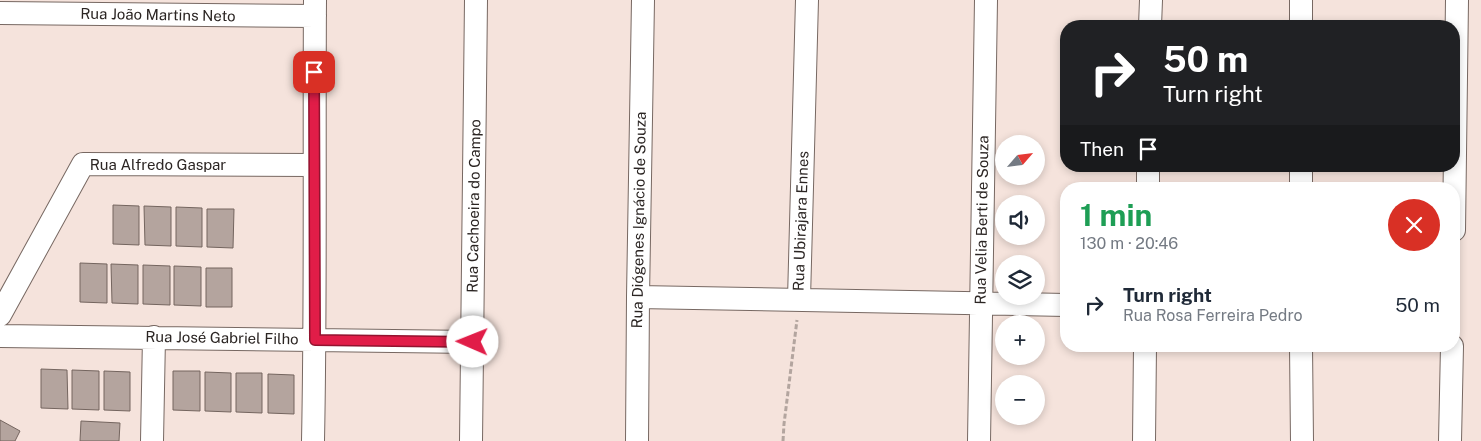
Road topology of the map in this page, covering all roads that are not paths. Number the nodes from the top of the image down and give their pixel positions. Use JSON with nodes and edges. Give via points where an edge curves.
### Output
{"nodes":[{"id":1,"x":476,"y":0,"type":"edge"},
{"id":2,"x":643,"y":0,"type":"edge"},
{"id":3,"x":807,"y":0,"type":"edge"},
{"id":4,"x":986,"y":0,"type":"edge"},
{"id":5,"x":1151,"y":0,"type":"edge"},
{"id":6,"x":1301,"y":0,"type":"edge"},
{"id":7,"x":1457,"y":0,"type":"edge"},
{"id":8,"x":315,"y":8,"type":"edge"},
{"id":9,"x":0,"y":14,"type":"edge"},
{"id":10,"x":1150,"y":20,"type":"edge"},
{"id":11,"x":1301,"y":20,"type":"edge"},
{"id":12,"x":1457,"y":20,"type":"edge"},
{"id":13,"x":314,"y":165,"type":"junction"},
{"id":14,"x":638,"y":297,"type":"junction"},
{"id":15,"x":799,"y":299,"type":"junction"},
{"id":16,"x":981,"y":303,"type":"junction"},
{"id":17,"x":1060,"y":305,"type":"edge"},
{"id":18,"x":0,"y":315,"type":"edge"},
{"id":19,"x":0,"y":336,"type":"edge"},
{"id":20,"x":154,"y":338,"type":"junction"},
{"id":21,"x":315,"y":340,"type":"junction"},
{"id":22,"x":473,"y":342,"type":"junction"},
{"id":23,"x":1145,"y":352,"type":"edge"},
{"id":24,"x":1302,"y":352,"type":"edge"},
{"id":25,"x":1452,"y":352,"type":"edge"},
{"id":26,"x":152,"y":441,"type":"edge"},
{"id":27,"x":313,"y":441,"type":"edge"},
{"id":28,"x":471,"y":441,"type":"edge"},
{"id":29,"x":637,"y":441,"type":"edge"},
{"id":30,"x":979,"y":441,"type":"edge"},
{"id":31,"x":1144,"y":441,"type":"edge"},
{"id":32,"x":1302,"y":441,"type":"edge"},
{"id":33,"x":1450,"y":441,"type":"edge"}],
"edges":[{"from":1,"to":22,"type":"street","name":"Rua Cachoeira do Campo"},
{"from":2,"to":14,"type":"street","name":"Rua Diógenes Ignácio de Souza"},
{"from":3,"to":15,"type":"street","name":"Rua Ubirajara Ennes"},
{"from":4,"to":16,"type":"street","name":"Rua Velia Berti de Souza"},
{"from":5,"to":10,"type":"street"},
{"from":6,"to":11,"type":"street"},
{"from":7,"to":12,"type":"street"},
{"from":8,"to":9,"type":"street","name":"Rua João Martins Neto"},
{"from":8,"to":13,"type":"street"},
{"from":13,"to":18,"type":"street","name":"Rua Alfredo Gaspar","via":[[83,164]]},
{"from":13,"to":21,"type":"street"},
{"from":14,"to":15,"type":"street"},
{"from":14,"to":29,"type":"street","name":"Rua Diógenes Ignácio de Souza"},
{"from":15,"to":16,"type":"street"},
{"from":16,"to":17,"type":"street"},
{"from":16,"to":30,"type":"street","name":"Rua Velia Berti de Souza"},
{"from":19,"to":20,"type":"street","name":"Rua José Gabriel Filho"},
{"from":20,"to":21,"type":"street","name":"Rua José Gabriel Filho"},
{"from":20,"to":26,"type":"street"},
{"from":21,"to":22,"type":"street","name":"Rua José Gabriel Filho"},
{"from":21,"to":27,"type":"street"},
{"from":22,"to":28,"type":"street","name":"Rua Cachoeira do Campo"},
{"from":23,"to":31,"type":"street"},
{"from":24,"to":32,"type":"street"},
{"from":25,"to":33,"type":"street"}]}
